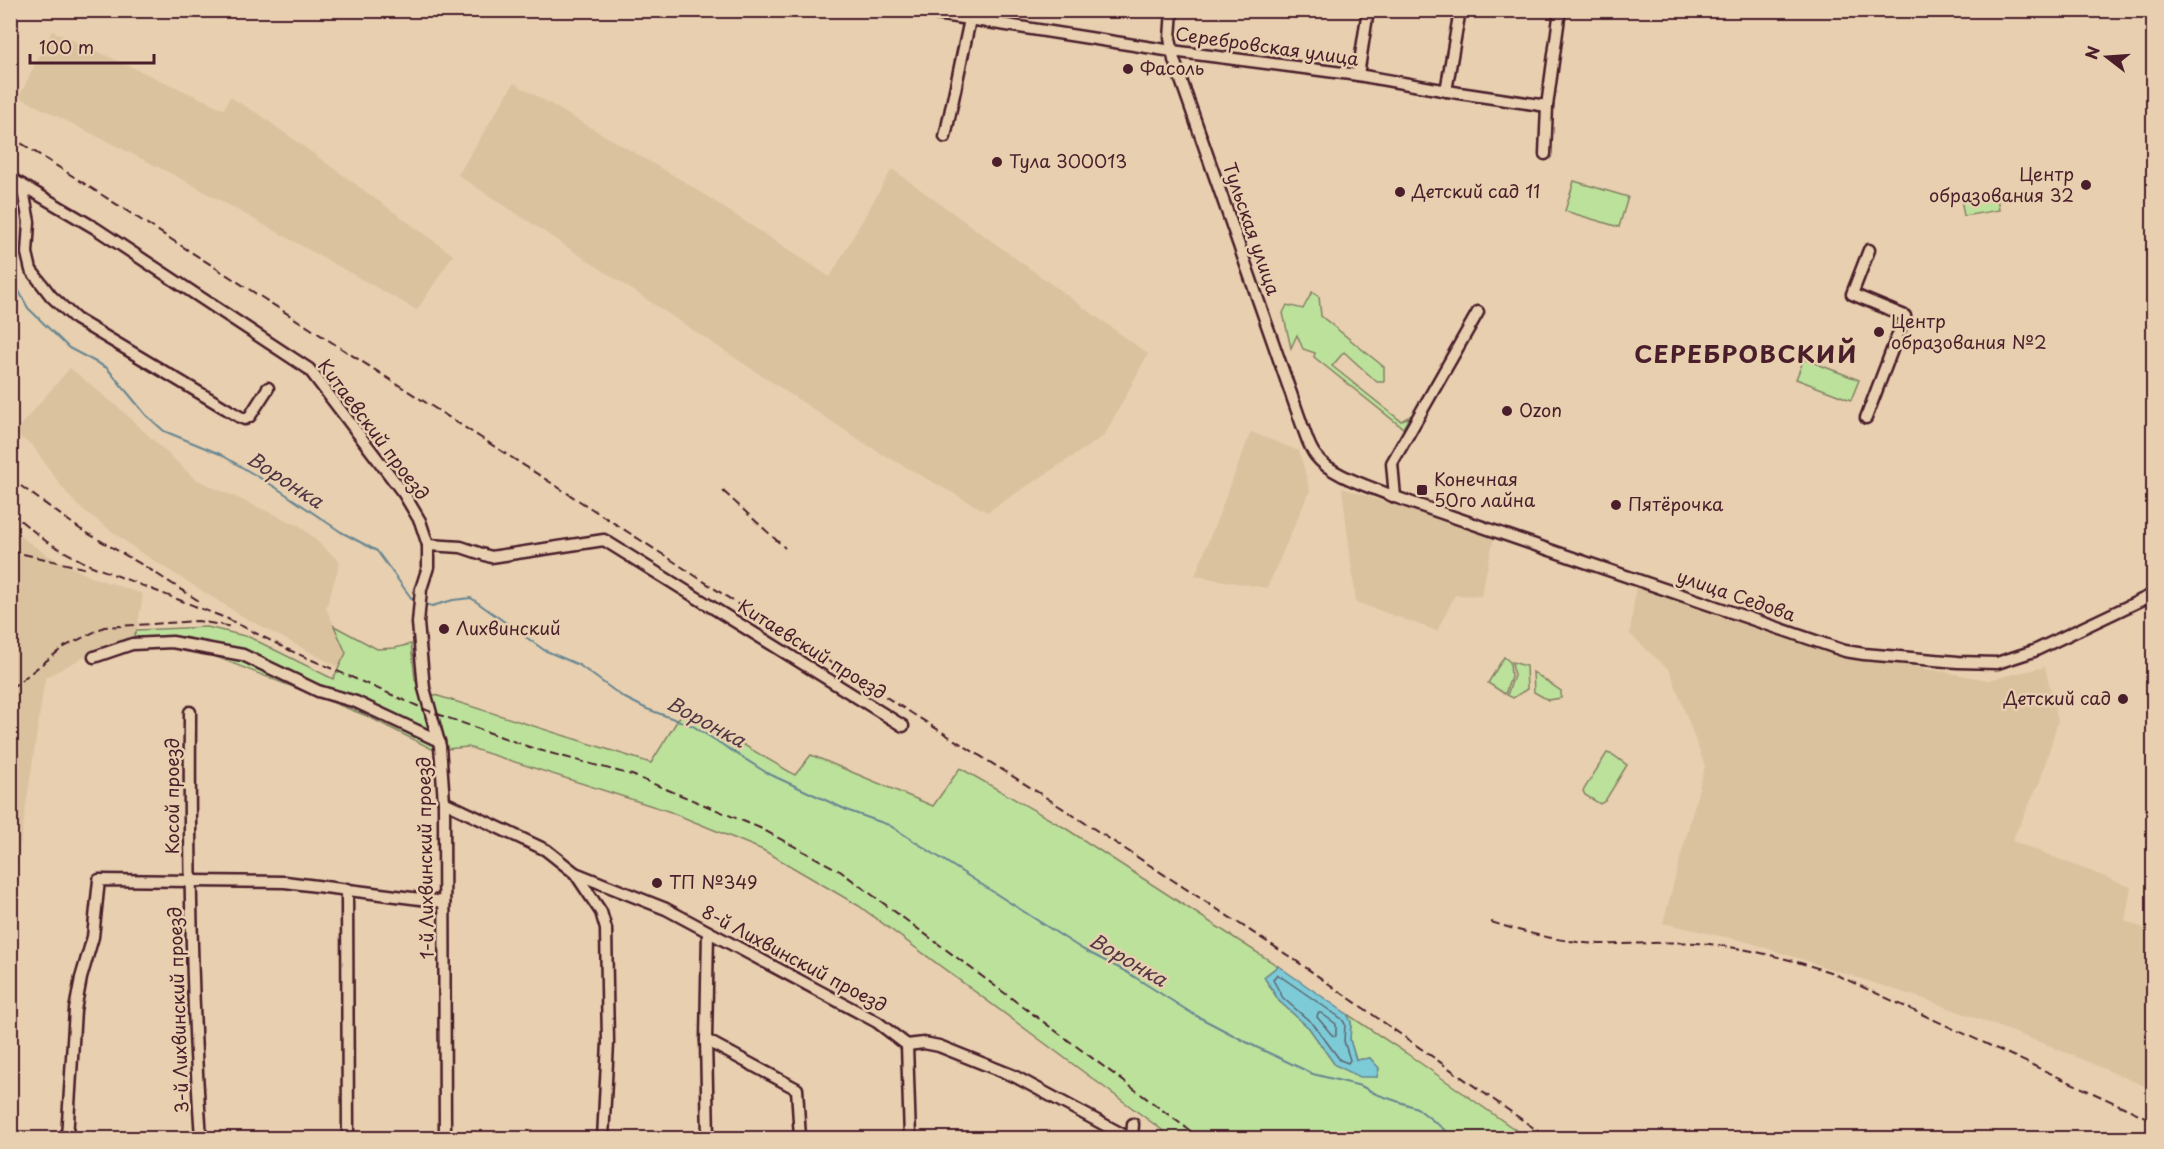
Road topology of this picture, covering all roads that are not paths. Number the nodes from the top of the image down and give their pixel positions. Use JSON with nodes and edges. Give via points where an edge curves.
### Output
{"nodes":[{"id":1,"x":911,"y":10,"type":"edge"},
{"id":2,"x":1172,"y":10,"type":"edge"},
{"id":3,"x":1368,"y":10,"type":"edge"},
{"id":4,"x":1460,"y":10,"type":"edge"},
{"id":5,"x":1560,"y":10,"type":"edge"},
{"id":6,"x":972,"y":15,"type":"edge"},
{"id":7,"x":1172,"y":51,"type":"junction"},
{"id":8,"x":1358,"y":75,"type":"junction"},
{"id":9,"x":1446,"y":91,"type":"junction"},
{"id":10,"x":1547,"y":106,"type":"junction"},
{"id":11,"x":945,"y":137,"type":"dead end"},
{"id":12,"x":1545,"y":154,"type":"dead end"},
{"id":13,"x":10,"y":178,"type":"edge"},
{"id":14,"x":22,"y":185,"type":"junction"},
{"id":15,"x":1869,"y":250,"type":"dead end"},
{"id":16,"x":1478,"y":312,"type":"dead end"},
{"id":17,"x":268,"y":388,"type":"dead end"},
{"id":18,"x":1866,"y":417,"type":"dead end"},
{"id":19,"x":1315,"y":455,"type":"joint"},
{"id":20,"x":1395,"y":497,"type":"junction"},
{"id":21,"x":428,"y":545,"type":"junction"},
{"id":22,"x":2154,"y":594,"type":"edge"},
{"id":23,"x":94,"y":657,"type":"dead end"},
{"id":24,"x":190,"y":712,"type":"dead end"},
{"id":25,"x":903,"y":726,"type":"dead end"},
{"id":26,"x":439,"y":741,"type":"junction"},
{"id":27,"x":444,"y":802,"type":"junction"},
{"id":28,"x":575,"y":873,"type":"junction"},
{"id":29,"x":191,"y":881,"type":"junction"},
{"id":30,"x":347,"y":889,"type":"junction"},
{"id":31,"x":444,"y":902,"type":"junction"},
{"id":32,"x":708,"y":932,"type":"junction"},
{"id":33,"x":706,"y":1040,"type":"junction"},
{"id":34,"x":907,"y":1044,"type":"junction"},
{"id":35,"x":1133,"y":1124,"type":"dead end"},
{"id":36,"x":67,"y":1138,"type":"edge"},
{"id":37,"x":201,"y":1138,"type":"edge"},
{"id":38,"x":348,"y":1138,"type":"edge"},
{"id":39,"x":445,"y":1138,"type":"edge"},
{"id":40,"x":603,"y":1138,"type":"edge"},
{"id":41,"x":708,"y":1138,"type":"edge"},
{"id":42,"x":800,"y":1138,"type":"edge"},
{"id":43,"x":910,"y":1138,"type":"edge"},
{"id":44,"x":1131,"y":1138,"type":"edge"}],
"edges":[{"from":1,"to":6,"type":"street","name":"Серебровская улица"},
{"from":2,"to":7,"type":"street","name":"Тульская улица"},
{"from":3,"to":8,"type":"street"},
{"from":4,"to":9,"type":"street"},
{"from":5,"to":10,"type":"street"},
{"from":6,"to":7,"type":"street","name":"Серебровская улица"},
{"from":6,"to":11,"type":"street"},
{"from":7,"to":8,"type":"street","name":"Серебровская улица"},
{"from":7,"to":19,"type":"street","name":"Тульская улица","via":[[1274,349]]},
{"from":8,"to":9,"type":"street","name":"Серебровская улица"},
{"from":9,"to":10,"type":"street","name":"Серебровская улица"},
{"from":10,"to":12,"type":"street"},
{"from":13,"to":14,"type":"street","name":"Китаевский проезд"},
{"from":14,"to":17,"type":"street","via":[[29,222],[27,253],[31,270],[76,319],[245,419]]},
{"from":14,"to":21,"type":"street","name":"Китаевский проезд","via":[[95,228],[309,369],[404,494]]},
{"from":15,"to":18,"type":"street","via":[[1852,294],[1905,316]]},
{"from":16,"to":20,"type":"street","via":[[1392,463]]},
{"from":19,"to":20,"type":"street","name":"улица Седова","via":[[1342,475]]},
{"from":20,"to":22,"type":"street","name":"улица Седова","via":[[1845,651],[1864,654],[1997,663],[2034,651]]},
{"from":21,"to":25,"type":"street","name":"Китаевский проезд","via":[[461,547],[491,556],[604,540]]},
{"from":21,"to":26,"type":"street","name":"1-й Лихвинский проезд","via":[[428,567],[418,615],[422,678]]},
{"from":23,"to":26,"type":"street","via":[[132,644],[172,642],[243,654],[318,691],[356,702]]},
{"from":24,"to":29,"type":"street","name":"Косой проезд"},
{"from":26,"to":27,"type":"street","name":"1-й Лихвинский проезд"},
{"from":27,"to":28,"type":"street","name":"8-й Лихвинский проезд","via":[[546,850]]},
{"from":27,"to":31,"type":"street","name":"1-й Лихвинский проезд"},
{"from":28,"to":32,"type":"street","name":"8-й Лихвинский проезд","via":[[652,902]]},
{"from":28,"to":40,"type":"street","via":[[601,912],[606,929],[608,1043]]},
{"from":29,"to":30,"type":"street","via":[[285,882]]},
{"from":29,"to":36,"type":"street","via":[[99,880],[93,937],[75,1010]]},
{"from":29,"to":37,"type":"street","name":"3-й Лихвинский проезд"},
{"from":30,"to":31,"type":"street"},
{"from":30,"to":38,"type":"street"},
{"from":31,"to":39,"type":"street","name":"1-й Лихвинский проезд"},
{"from":32,"to":33,"type":"street"},
{"from":32,"to":34,"type":"street","name":"8-й Лихвинский проезд","via":[[877,1022]]},
{"from":33,"to":41,"type":"street"},
{"from":33,"to":42,"type":"street","via":[[797,1089]]},
{"from":34,"to":43,"type":"street"},
{"from":34,"to":44,"type":"street","via":[[935,1045],[980,1061]]},
{"from":35,"to":44,"type":"street"}]}
